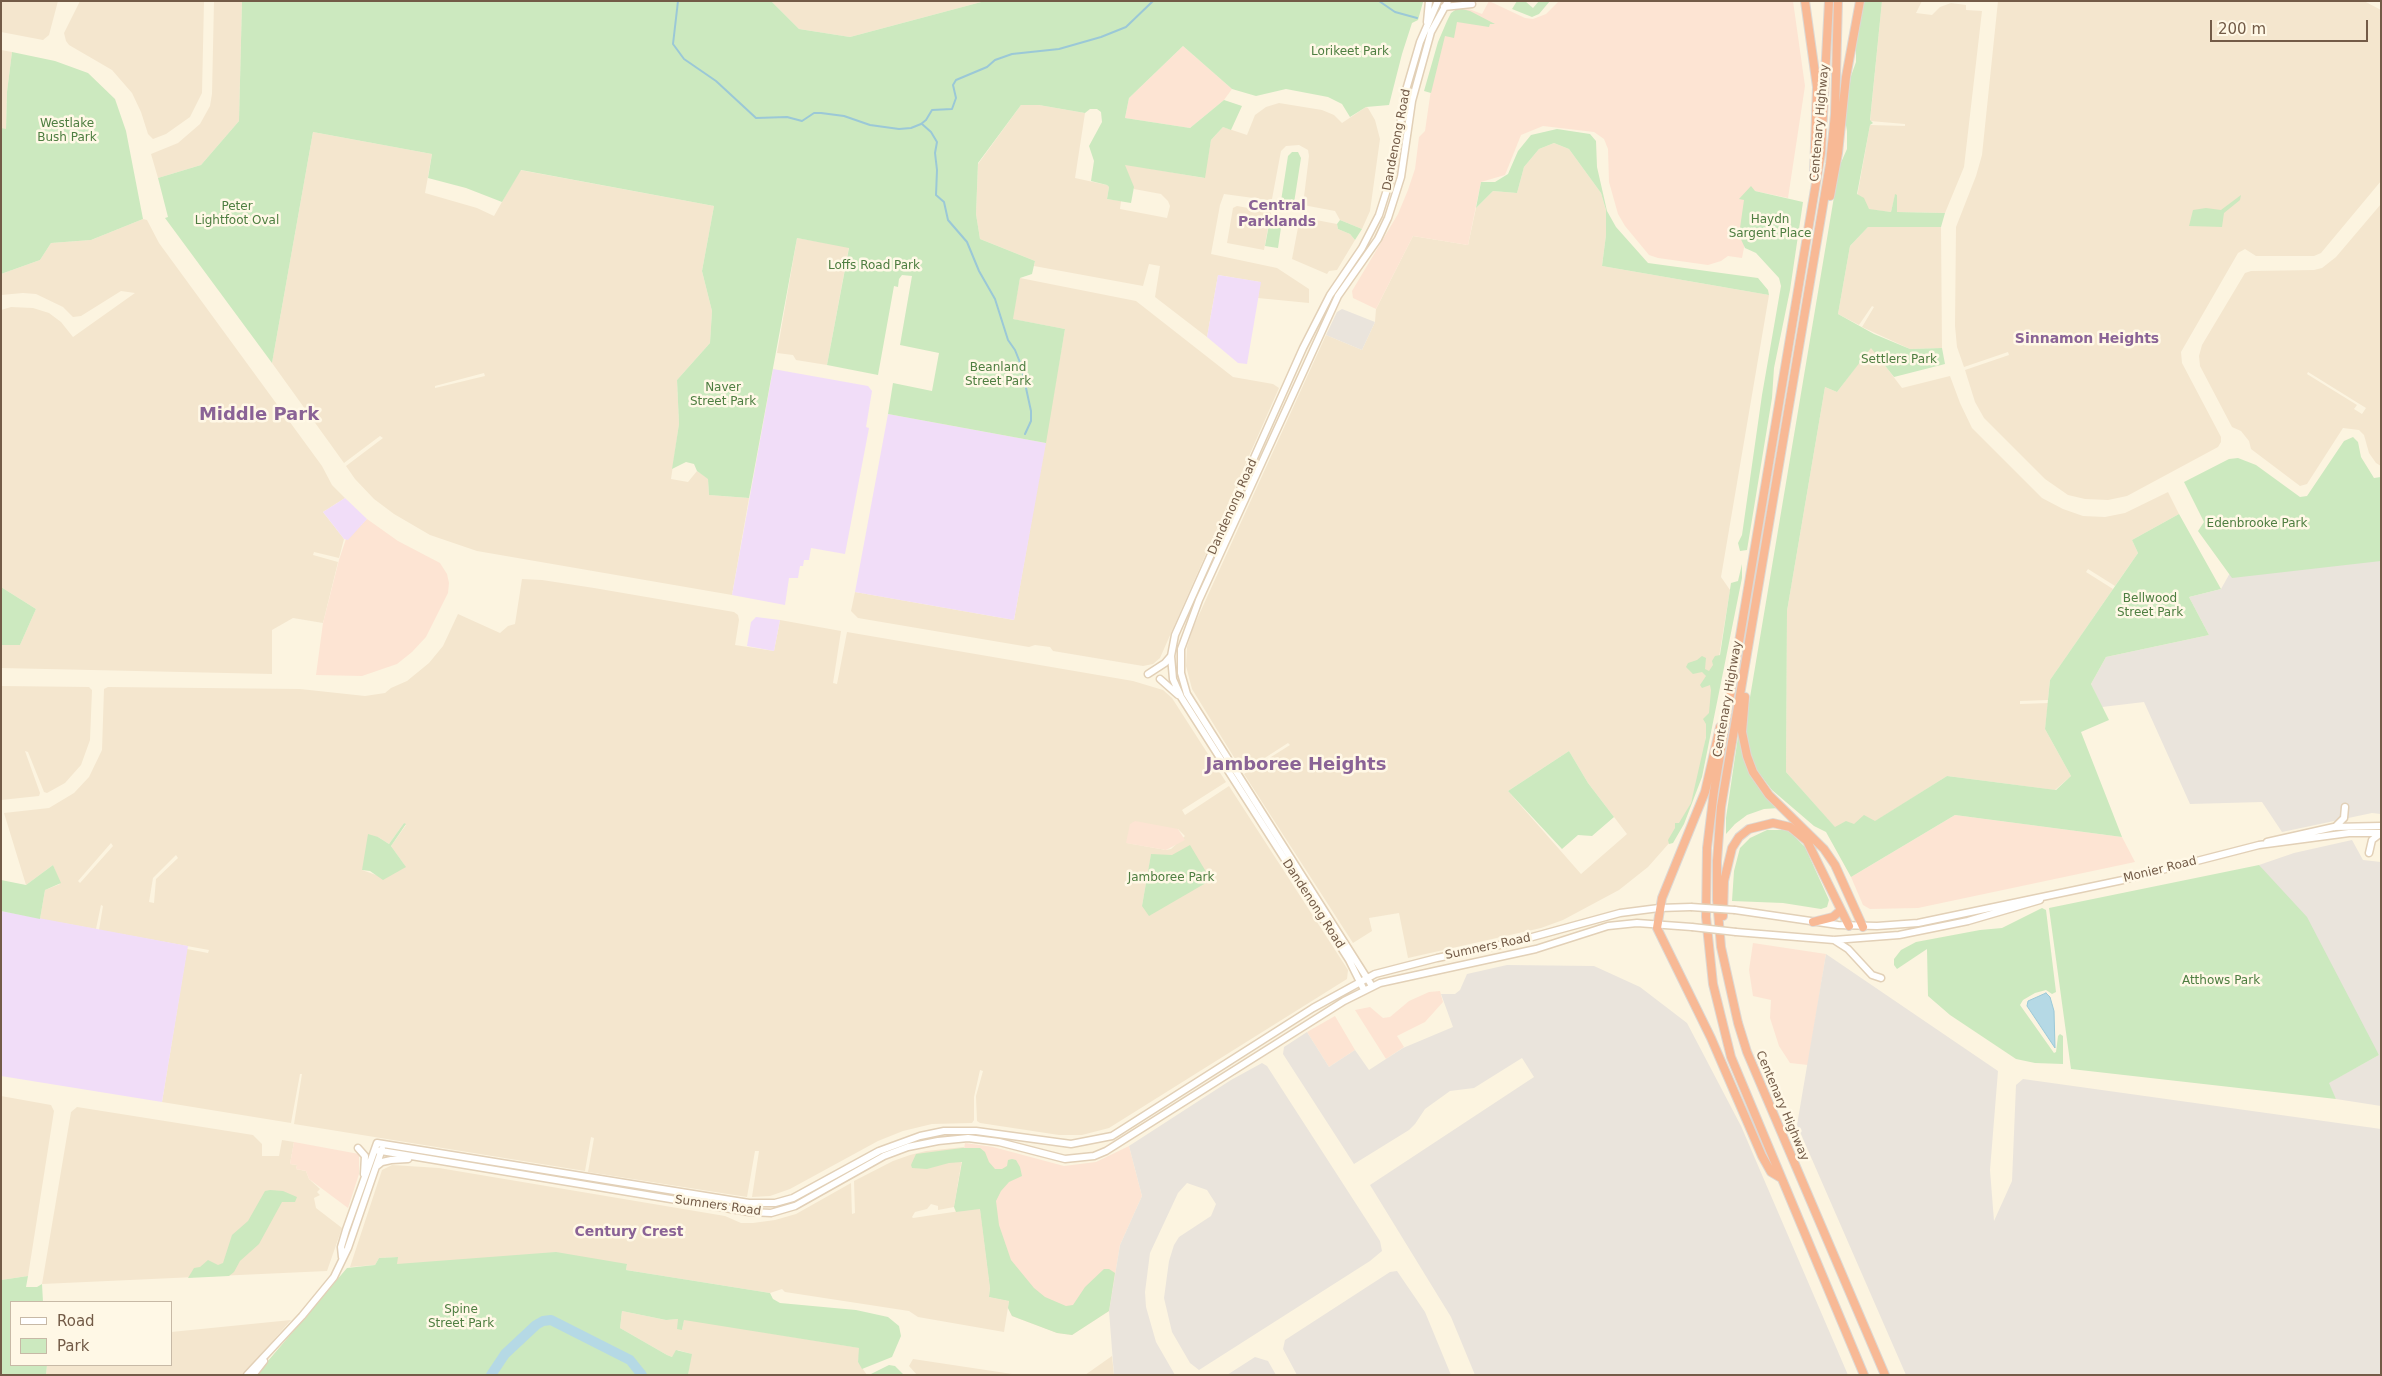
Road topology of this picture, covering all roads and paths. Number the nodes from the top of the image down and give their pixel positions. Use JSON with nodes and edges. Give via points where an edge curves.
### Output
{"nodes":[{"id":1,"x":1428,"y":1,"type":"edge"},
{"id":2,"x":1438,"y":1,"type":"edge"},
{"id":3,"x":1805,"y":1,"type":"edge"},
{"id":4,"x":1829,"y":1,"type":"edge"},
{"id":5,"x":1838,"y":1,"type":"edge"},
{"id":6,"x":1860,"y":1,"type":"edge"},
{"id":7,"x":1446,"y":4,"type":"edge"},
{"id":8,"x":1472,"y":4,"type":"dead end"},
{"id":9,"x":1426,"y":26,"type":"junction"},
{"id":10,"x":1817,"y":184,"type":"junction"},
{"id":11,"x":1821,"y":217,"type":"junction"},
{"id":12,"x":1748,"y":649,"type":"junction"},
{"id":13,"x":1171,"y":656,"type":"junction"},
{"id":14,"x":1148,"y":674,"type":"dead end"},
{"id":15,"x":1160,"y":679,"type":"dead end"},
{"id":16,"x":1180,"y":697,"type":"junction"},
{"id":17,"x":1728,"y":708,"type":"junction"},
{"id":18,"x":2344,"y":807,"type":"dead end"},
{"id":19,"x":2381,"y":826,"type":"edge"},
{"id":20,"x":2334,"y":827,"type":"junction"},
{"id":21,"x":2381,"y":833,"type":"edge"},
{"id":22,"x":2259,"y":845,"type":"junction"},
{"id":23,"x":2369,"y":853,"type":"dead end"},
{"id":24,"x":2060,"y":893,"type":"junction"},
{"id":25,"x":1659,"y":908,"type":"junction"},
{"id":26,"x":1841,"y":910,"type":"junction"},
{"id":27,"x":1812,"y":922,"type":"junction"},
{"id":28,"x":1656,"y":923,"type":"junction"},
{"id":29,"x":1849,"y":926,"type":"junction"},
{"id":30,"x":1863,"y":926,"type":"junction"},
{"id":31,"x":1869,"y":938,"type":"joint"},
{"id":32,"x":1834,"y":940,"type":"junction"},
{"id":33,"x":1724,"y":960,"type":"junction"},
{"id":34,"x":1367,"y":977,"type":"junction"},
{"id":35,"x":1881,"y":978,"type":"dead end"},
{"id":36,"x":1360,"y":981,"type":"junction"},
{"id":37,"x":1372,"y":986,"type":"junction"},
{"id":38,"x":1364,"y":990,"type":"junction"},
{"id":39,"x":1262,"y":1041,"type":"junction"},
{"id":40,"x":1267,"y":1048,"type":"junction"},
{"id":41,"x":1151,"y":1113,"type":"junction"},
{"id":42,"x":1156,"y":1120,"type":"junction"},
{"id":43,"x":379,"y":1147,"type":"junction"},
{"id":44,"x":358,"y":1148,"type":"dead end"},
{"id":45,"x":444,"y":1161,"type":"junction"},
{"id":46,"x":375,"y":1169,"type":"junction"},
{"id":47,"x":1781,"y":1178,"type":"junction"},
{"id":48,"x":364,"y":1180,"type":"junction"},
{"id":49,"x":342,"y":1256,"type":"junction"},
{"id":50,"x":267,"y":1355,"type":"junction"},
{"id":51,"x":246,"y":1375,"type":"edge"},
{"id":52,"x":253,"y":1375,"type":"edge"},
{"id":53,"x":1864,"y":1375,"type":"edge"},
{"id":54,"x":1886,"y":1375,"type":"edge"}],
"edges":[{"from":1,"to":9,"type":"main road"},
{"from":2,"to":9,"type":"main road","name":"Dandenong Road"},
{"from":3,"to":10,"type":"highway","via":[[1817,79],[1813,172]]},
{"from":4,"to":10,"type":"highway","name":"Centenary Highway","via":[[1823,132]]},
{"from":5,"to":11,"type":"highway","name":"Centenary Highway","via":[[1834,123]]},
{"from":6,"to":11,"type":"highway","via":[[1847,68],[1833,182],[1827,213]]},
{"from":7,"to":8,"type":"main road"},
{"from":7,"to":34,"type":"main road","name":"Dandenong Road","via":[[1431,32],[1412,101],[1401,177],[1388,218],[1338,296],[1198,600],[1181,649],[1181,673],[1187,694]]},
{"from":9,"to":13,"type":"main road","name":"Dandenong Road","via":[[1402,104],[1391,177],[1379,215],[1362,248],[1330,295],[1303,348],[1175,635]]},
{"from":10,"to":17,"type":"highway","name":"Centenary Highway"},
{"from":11,"to":12,"type":"highway","name":"Centenary Highway"},
{"from":12,"to":30,"type":"highway","via":[[1751,657],[1742,732],[1750,764],[1766,791],[1824,849]]},
{"from":12,"to":33,"type":"highway","name":"Centenary Highway","via":[[1718,833],[1717,900]]},
{"from":13,"to":14,"type":"main road"},
{"from":13,"to":16,"type":"main road","name":"Dandenong Road","via":[[1173,679]]},
{"from":15,"to":16,"type":"main road"},
{"from":16,"to":36,"type":"main road","name":"Dandenong Road"},
{"from":17,"to":25,"type":"highway","via":[[1723,714],[1714,762],[1701,804]]},
{"from":17,"to":47,"type":"highway","name":"Centenary Highway","via":[[1707,848],[1708,947],[1716,1001],[1731,1057]]},
{"from":18,"to":20,"type":"main road","via":[[2344,818]]},
{"from":19,"to":20,"type":"main road","name":"Monier Road"},
{"from":20,"to":22,"type":"main road","name":"Monier Road"},
{"from":21,"to":22,"type":"main road","name":"Monier Road","via":[[2349,833]]},
{"from":21,"to":23,"type":"main road","via":[[2372,840]]},
{"from":22,"to":24,"type":"main road","name":"Monier Road"},
{"from":24,"to":30,"type":"main road","name":"Monier Road","via":[[1924,922]]},
{"from":24,"to":31,"type":"main road","name":"Monier Road","via":[[1941,928]]},
{"from":25,"to":27,"type":"main road","name":"Sumners Road","bridge":true,"via":[[1735,910]]},
{"from":25,"to":28,"type":"highway"},
{"from":25,"to":34,"type":"main road","name":"Sumners Road","via":[[1607,916],[1524,940]]},
{"from":26,"to":27,"type":"highway","via":[[1833,917]]},
{"from":26,"to":29,"type":"highway"},
{"from":26,"to":33,"type":"highway","via":[[1804,837],[1779,824],[1755,826],[1735,842],[1725,869],[1722,901]]},
{"from":27,"to":29,"type":"main road","name":"Sumners Road"},
{"from":28,"to":32,"type":"main road","name":"Sumners Road","bridge":true},
{"from":28,"to":37,"type":"main road","name":"Sumners Road","via":[[1608,926],[1536,949],[1395,978]]},
{"from":28,"to":47,"type":"highway","via":[[1759,1149],[1771,1172]]},
{"from":29,"to":30,"type":"main road","name":"Sumners Road"},
{"from":31,"to":32,"type":"main road","name":"Sumners Road"},
{"from":32,"to":35,"type":"main road","via":[[1848,949],[1872,975]]},
{"from":33,"to":54,"type":"highway","name":"Centenary Highway","via":[[1738,1023],[1753,1067]]},
{"from":34,"to":36,"type":"main road","name":"Sumners Road"},
{"from":34,"to":37,"type":"main road","name":"Dandenong Road"},
{"from":36,"to":38,"type":"main road","name":"Dandenong Road"},
{"from":36,"to":39,"type":"main road","name":"Sumners Road"},
{"from":37,"to":38,"type":"main road","name":"Sumners Road"},
{"from":38,"to":40,"type":"main road","name":"Sumners Road"},
{"from":39,"to":40,"type":"main road"},
{"from":39,"to":41,"type":"main road","name":"Sumners Road"},
{"from":40,"to":42,"type":"main road","name":"Sumners Road"},
{"from":41,"to":42,"type":"main road"},
{"from":41,"to":43,"type":"main road","name":"Sumners Road","via":[[1112,1136],[1078,1144],[976,1130],[920,1136],[879,1151],[793,1198],[762,1204]]},
{"from":42,"to":45,"type":"main road","name":"Sumners Road","via":[[1106,1151],[1074,1160],[968,1138],[923,1143],[884,1156],[795,1206],[771,1213]]},
{"from":43,"to":45,"type":"main road","name":"Sumners Road"},
{"from":43,"to":46,"type":"main road"},
{"from":43,"to":48,"type":"main road"},
{"from":44,"to":48,"type":"main road","via":[[365,1156]]},
{"from":45,"to":46,"type":"main road","via":[[391,1160],[380,1163]]},
{"from":46,"to":49,"type":"main road","via":[[348,1248]]},
{"from":47,"to":53,"type":"highway","name":"Centenary Highway"},
{"from":48,"to":49,"type":"main road","via":[[341,1247]]},
{"from":49,"to":50,"type":"main road","via":[[334,1277],[322,1293]]},
{"from":50,"to":51,"type":"main road"},
{"from":50,"to":52,"type":"main road"}]}
